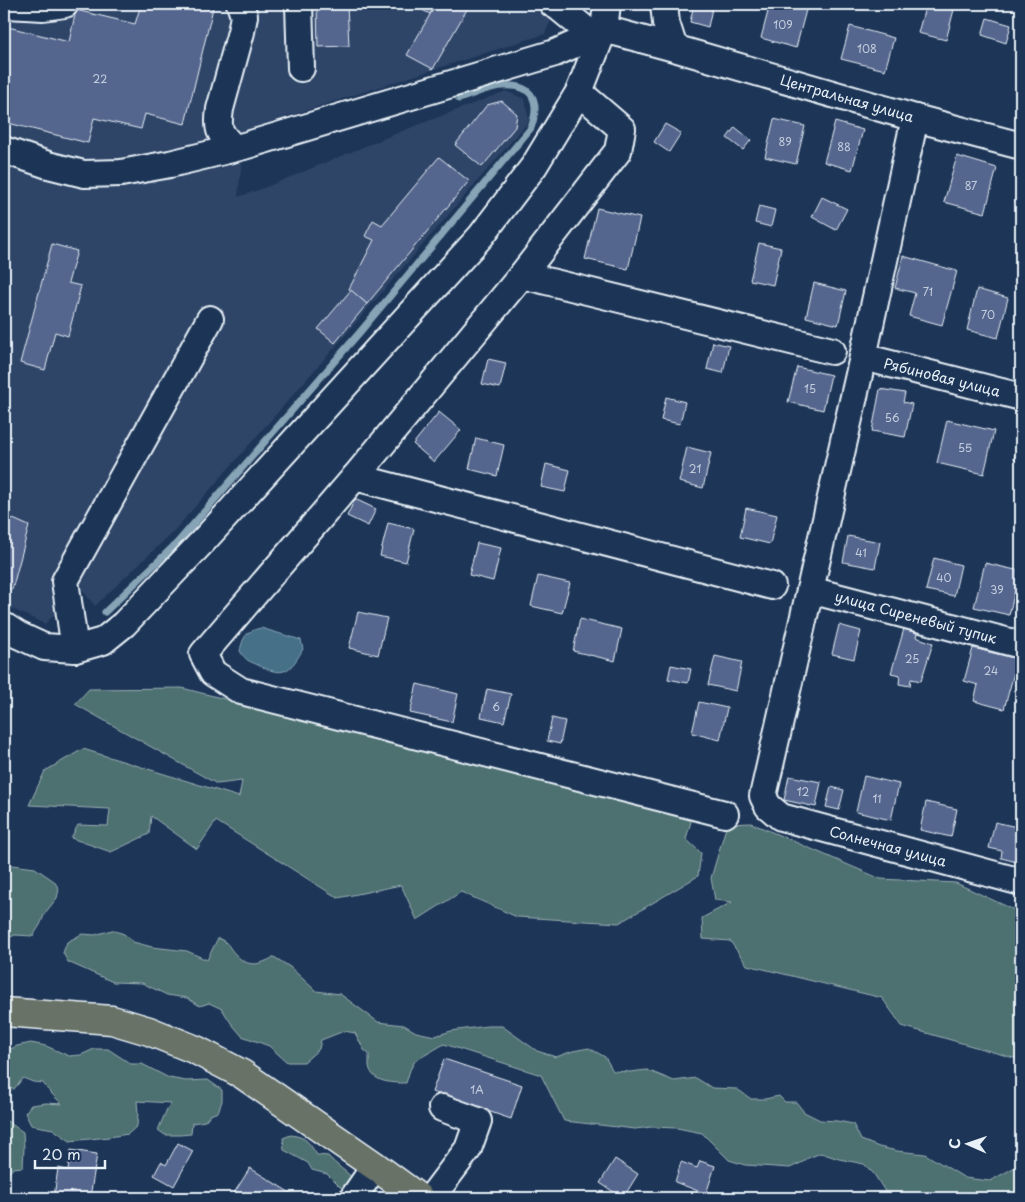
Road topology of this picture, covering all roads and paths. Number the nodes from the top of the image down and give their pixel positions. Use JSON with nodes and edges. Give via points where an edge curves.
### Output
{"nodes":[{"id":1,"x":65,"y":4,"type":"edge"},
{"id":2,"x":240,"y":4,"type":"edge"},
{"id":3,"x":299,"y":4,"type":"edge"},
{"id":4,"x":553,"y":4,"type":"edge"},
{"id":5,"x":664,"y":4,"type":"edge"},
{"id":6,"x":4,"y":6,"type":"edge"},
{"id":7,"x":601,"y":22,"type":"edge"},
{"id":8,"x":674,"y":48,"type":"junction"},
{"id":9,"x":301,"y":68,"type":"dead end"},
{"id":10,"x":579,"y":92,"type":"junction"},
{"id":11,"x":914,"y":118,"type":"junction"},
{"id":12,"x":1021,"y":146,"type":"edge"},
{"id":13,"x":234,"y":148,"type":"junction"},
{"id":14,"x":4,"y":150,"type":"edge"},
{"id":15,"x":522,"y":275,"type":"junction"},
{"id":16,"x":210,"y":319,"type":"dead end"},
{"id":17,"x":832,"y":351,"type":"dead end"},
{"id":18,"x":863,"y":357,"type":"junction"},
{"id":19,"x":1021,"y":397,"type":"edge"},
{"id":20,"x":355,"y":477,"type":"junction"},
{"id":21,"x":772,"y":586,"type":"dead end"},
{"id":22,"x":810,"y":590,"type":"junction"},
{"id":23,"x":4,"y":626,"type":"edge"},
{"id":24,"x":1021,"y":644,"type":"edge"},
{"id":25,"x":75,"y":649,"type":"junction"},
{"id":26,"x":725,"y":814,"type":"dead end"},
{"id":27,"x":1021,"y":882,"type":"edge"},
{"id":28,"x":4,"y":1012,"type":"edge"},
{"id":29,"x":442,"y":1108,"type":"dead end"},
{"id":30,"x":375,"y":1166,"type":"junction"},
{"id":31,"x":353,"y":1198,"type":"edge"},
{"id":32,"x":419,"y":1198,"type":"edge"},
{"id":33,"x":431,"y":1198,"type":"edge"}],
"edges":[{"from":1,"to":6,"type":"street"},
{"from":2,"to":13,"type":"street","via":[[244,16],[241,32],[218,121],[220,132]]},
{"from":3,"to":9,"type":"street"},
{"from":4,"to":7,"type":"street"},
{"from":5,"to":8,"type":"street"},
{"from":7,"to":8,"type":"street","name":"Центральная улица"},
{"from":7,"to":10,"type":"street"},
{"from":7,"to":13,"type":"street","via":[[575,44],[555,53]]},
{"from":8,"to":11,"type":"street","name":"Центральная улица"},
{"from":10,"to":15,"type":"street","via":[[622,129],[618,151]]},
{"from":10,"to":25,"type":"street","via":[[534,166],[481,236],[124,624],[103,641]]},
{"from":11,"to":12,"type":"street","name":"Центральная улица"},
{"from":11,"to":18,"type":"street"},
{"from":13,"to":14,"type":"street","via":[[122,173],[84,174]]},
{"from":15,"to":17,"type":"street"},
{"from":15,"to":20,"type":"street"},
{"from":16,"to":25,"type":"street","via":[[65,581]]},
{"from":18,"to":19,"type":"street","name":"Рябиновая улица"},
{"from":18,"to":22,"type":"street"},
{"from":20,"to":21,"type":"street"},
{"from":20,"to":26,"type":"street","via":[[203,654],[213,673],[241,691]]},
{"from":22,"to":24,"type":"street","name":"улица Сиреневый тупик"},
{"from":22,"to":27,"type":"street","name":"Солнечная улица","via":[[763,796],[768,806],[781,817]]},
{"from":23,"to":25,"type":"street","via":[[44,647]]},
{"from":28,"to":30,"type":"main road","via":[[112,1020],[149,1030],[242,1074]]},
{"from":29,"to":33,"type":"street","via":[[478,1121],[468,1149]]},
{"from":30,"to":31,"type":"street"},
{"from":30,"to":32,"type":"main road"}]}
